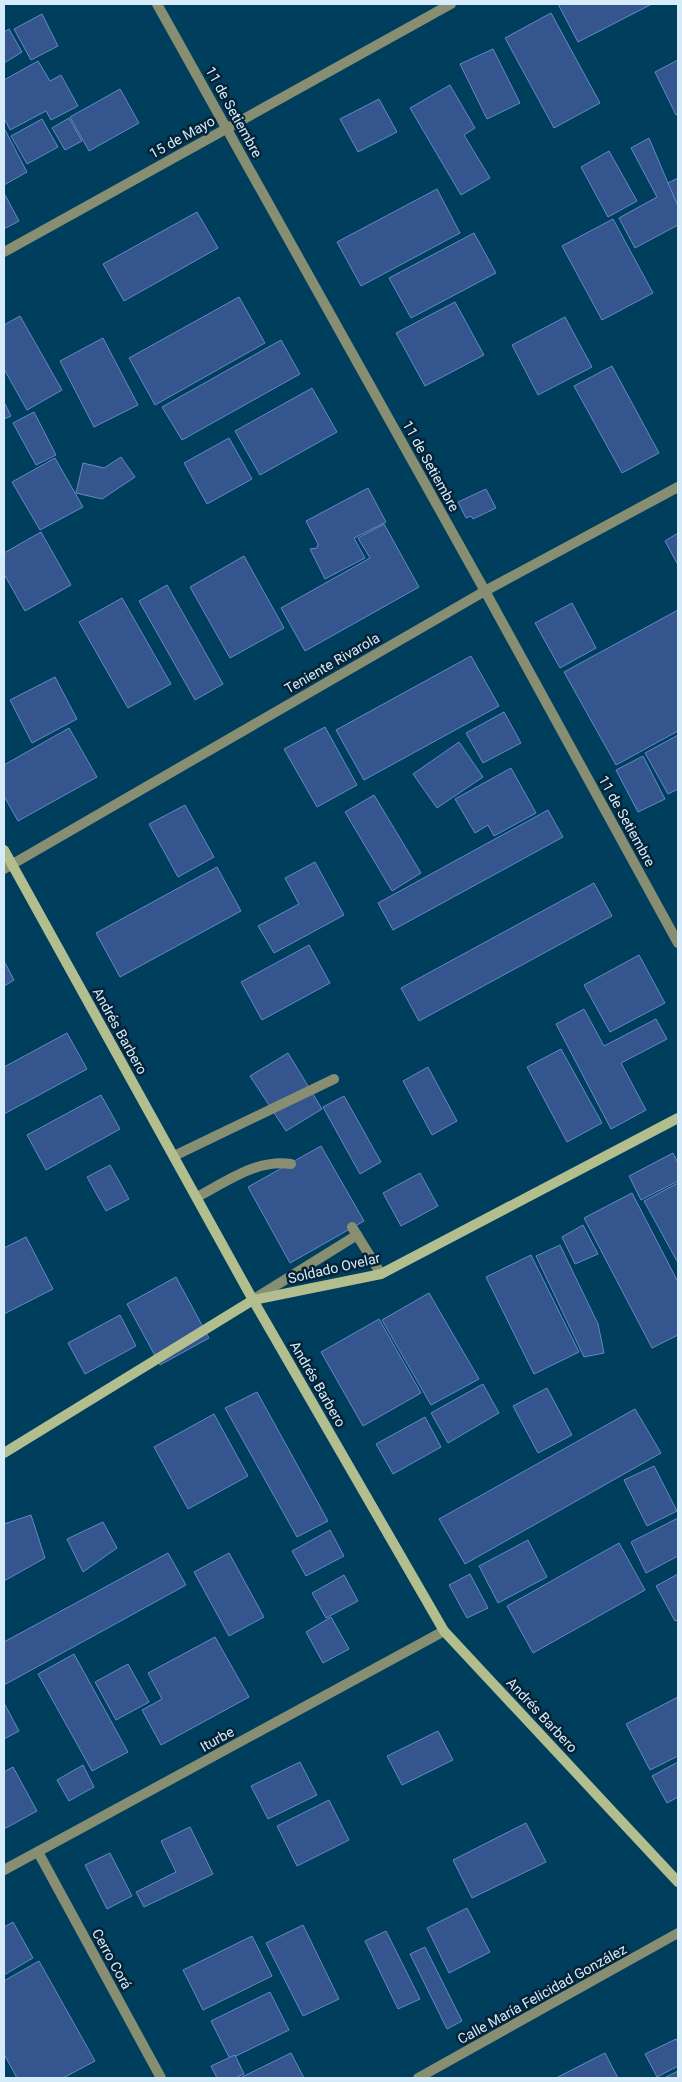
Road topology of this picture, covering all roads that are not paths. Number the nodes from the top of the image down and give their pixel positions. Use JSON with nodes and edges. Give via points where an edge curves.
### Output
{"nodes":[{"id":1,"x":157,"y":4,"type":"edge"},
{"id":2,"x":451,"y":4,"type":"edge"},
{"id":3,"x":227,"y":128,"type":"junction"},
{"id":4,"x":4,"y":252,"type":"edge"},
{"id":5,"x":678,"y":487,"type":"edge"},
{"id":6,"x":485,"y":591,"type":"junction"},
{"id":7,"x":4,"y":850,"type":"edge"},
{"id":8,"x":8,"y":867,"type":"edge"},
{"id":9,"x":678,"y":943,"type":"edge"},
{"id":10,"x":334,"y":1079,"type":"dead end"},
{"id":11,"x":678,"y":1118,"type":"edge"},
{"id":12,"x":174,"y":1156,"type":"junction"},
{"id":13,"x":290,"y":1164,"type":"dead end"},
{"id":14,"x":197,"y":1197,"type":"junction"},
{"id":15,"x":381,"y":1274,"type":"junction"},
{"id":16,"x":254,"y":1300,"type":"junction"},
{"id":17,"x":4,"y":1453,"type":"edge"},
{"id":18,"x":444,"y":1631,"type":"junction"},
{"id":19,"x":38,"y":1852,"type":"junction"},
{"id":20,"x":4,"y":1870,"type":"edge"},
{"id":21,"x":678,"y":1882,"type":"edge"},
{"id":22,"x":678,"y":1934,"type":"edge"},
{"id":23,"x":161,"y":2078,"type":"edge"},
{"id":24,"x":418,"y":2078,"type":"edge"}],
"edges":[{"from":1,"to":3,"type":"street","name":"11 de Setiembre"},
{"from":2,"to":3,"type":"street","name":"15 de Mayo"},
{"from":3,"to":4,"type":"street","name":"15 de Mayo"},
{"from":3,"to":6,"type":"street","name":"11 de Setiembre"},
{"from":5,"to":6,"type":"street","name":"Teniente Rivarola"},
{"from":6,"to":8,"type":"street","name":"Teniente Rivarola"},
{"from":6,"to":9,"type":"street","name":"11 de Setiembre"},
{"from":7,"to":8,"type":"main road","name":"Andrés Barbero"},
{"from":8,"to":12,"type":"main road","name":"Andrés Barbero"},
{"from":10,"to":12,"type":"street"},
{"from":11,"to":15,"type":"main road","name":"Soldado Ovelar"},
{"from":12,"to":14,"type":"main road","name":"Andrés Barbero"},
{"from":13,"to":14,"type":"street","via":[[269,1163],[253,1168]]},
{"from":14,"to":16,"type":"main road","name":"Andrés Barbero"},
{"from":15,"to":16,"type":"main road","name":"Soldado Ovelar"},
{"from":15,"to":16,"type":"street","via":[[355,1231]]},
{"from":16,"to":17,"type":"main road","name":"Soldado Ovelar"},
{"from":16,"to":18,"type":"main road","name":"Andrés Barbero"},
{"from":18,"to":19,"type":"street","name":"Iturbe"},
{"from":18,"to":21,"type":"main road","name":"Andrés Barbero"},
{"from":19,"to":20,"type":"street","name":"Iturbe"},
{"from":19,"to":23,"type":"street","name":"Cerro Corá"},
{"from":22,"to":24,"type":"street","name":"Calle María Felicidad González"}]}
